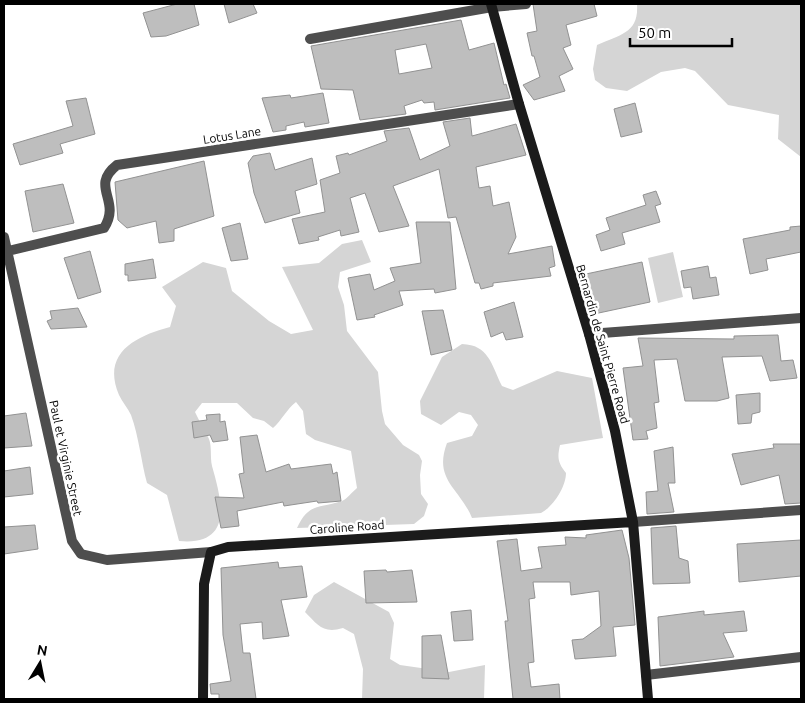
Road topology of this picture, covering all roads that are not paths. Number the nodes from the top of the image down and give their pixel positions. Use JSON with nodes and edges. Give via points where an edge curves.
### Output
{"nodes":[{"id":1,"x":526,"y":4,"type":"edge"},
{"id":2,"x":491,"y":6,"type":"edge"},
{"id":3,"x":310,"y":40,"type":"dead end"},
{"id":4,"x":519,"y":104,"type":"junction"},
{"id":5,"x":4,"y":237,"type":"edge"},
{"id":6,"x":8,"y":250,"type":"junction"},
{"id":7,"x":801,"y":318,"type":"edge"},
{"id":8,"x":589,"y":334,"type":"junction"},
{"id":9,"x":801,"y":510,"type":"edge"},
{"id":10,"x":633,"y":522,"type":"junction"},
{"id":11,"x":211,"y":552,"type":"junction"},
{"id":12,"x":801,"y":657,"type":"edge"},
{"id":13,"x":646,"y":675,"type":"junction"},
{"id":14,"x":203,"y":699,"type":"edge"},
{"id":15,"x":648,"y":699,"type":"edge"}],
"edges":[{"from":1,"to":2,"type":"street"},
{"from":2,"to":3,"type":"street"},
{"from":2,"to":4,"type":"main road","name":"Bernardin de Saint Pierre Road"},
{"from":4,"to":6,"type":"street","name":"Lotus Lane","via":[[117,165],[108,172],[104,184],[111,205],[110,219],[104,228]]},
{"from":4,"to":8,"type":"main road","name":"Bernardin de Saint Pierre Road"},
{"from":5,"to":6,"type":"street","name":"Paul et Virginie Street"},
{"from":6,"to":11,"type":"street","name":"Paul et Virginie Street","via":[[72,541],[81,554],[107,560]]},
{"from":7,"to":8,"type":"street"},
{"from":8,"to":10,"type":"main road","name":"Bernardin de Saint Pierre Road","via":[[615,431]]},
{"from":9,"to":10,"type":"street"},
{"from":10,"to":11,"type":"main road","name":"Caroline Road","via":[[228,547]]},
{"from":10,"to":13,"type":"main road","name":"Bernardin de Saint Pierre Road"},
{"from":11,"to":14,"type":"main road","via":[[204,584]]},
{"from":12,"to":13,"type":"street"},
{"from":13,"to":15,"type":"main road","name":"Bernardin de Saint Pierre Road"}]}
